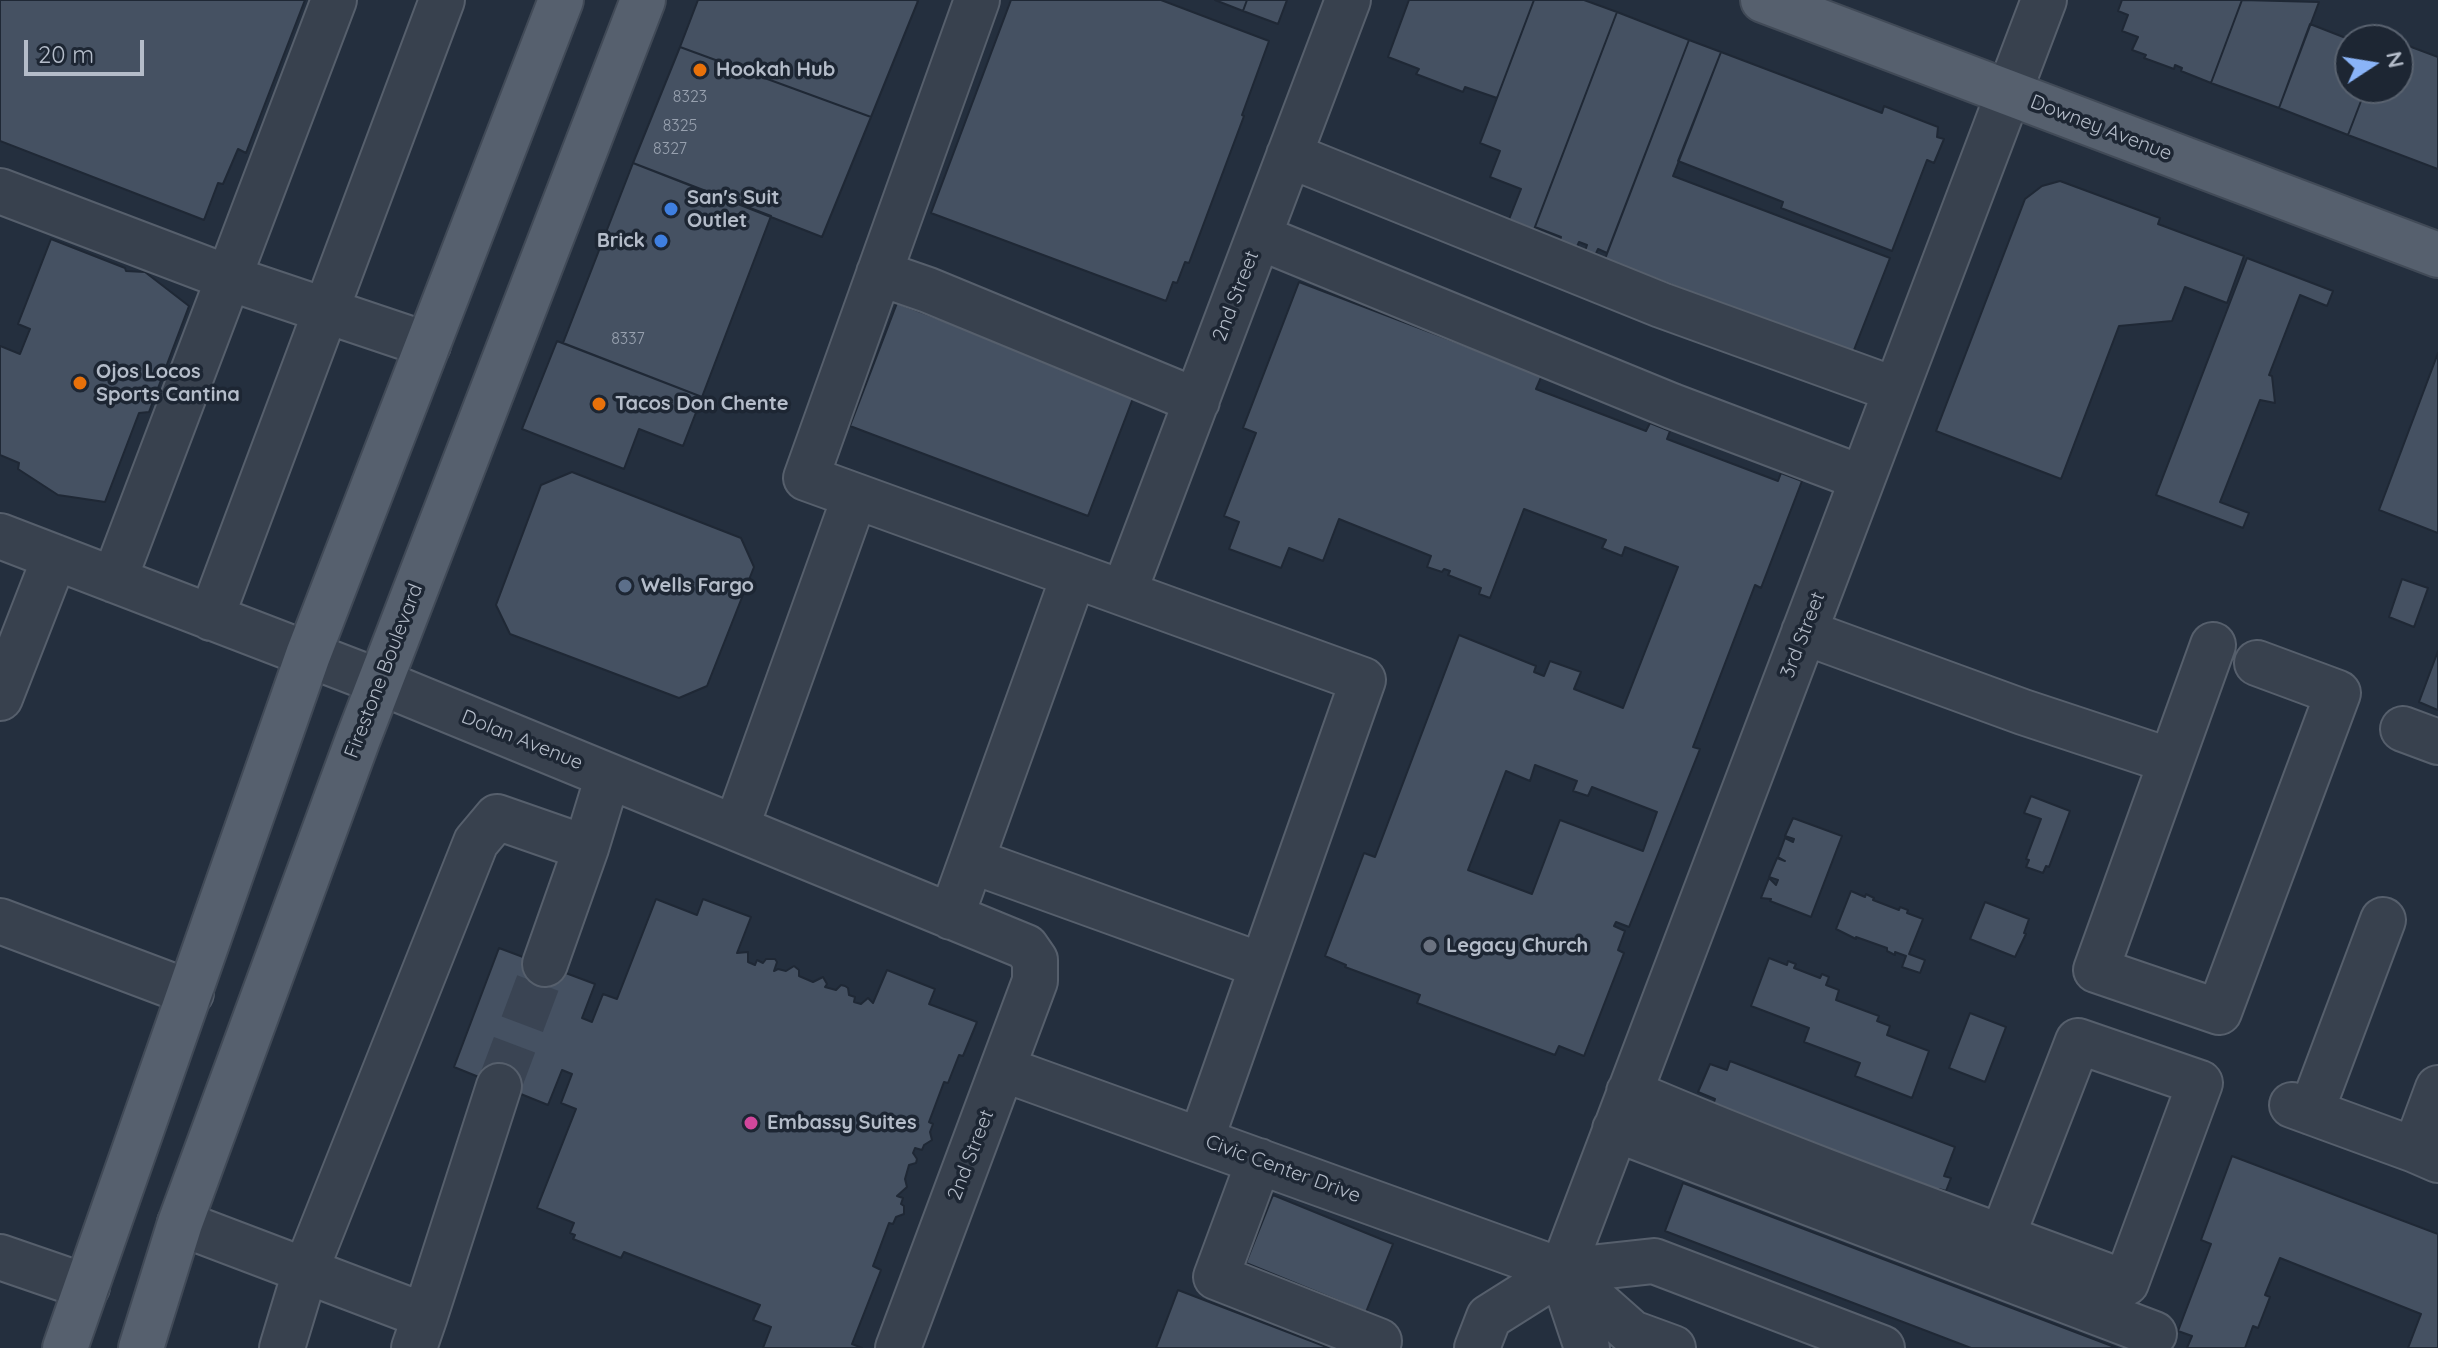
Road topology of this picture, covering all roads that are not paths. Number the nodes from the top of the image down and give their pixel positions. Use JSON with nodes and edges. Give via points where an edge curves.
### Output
{"nodes":[{"id":1,"x":334,"y":0,"type":"edge"},
{"id":2,"x":442,"y":0,"type":"edge"},
{"id":3,"x":561,"y":0,"type":"edge"},
{"id":4,"x":643,"y":0,"type":"edge"},
{"id":5,"x":977,"y":0,"type":"edge"},
{"id":6,"x":1348,"y":0,"type":"edge"},
{"id":7,"x":1763,"y":0,"type":"edge"},
{"id":8,"x":2044,"y":0,"type":"edge"},
{"id":9,"x":2008,"y":93,"type":"junction"},
{"id":10,"x":1289,"y":155,"type":"junction"},
{"id":11,"x":4,"y":205,"type":"edge"},
{"id":12,"x":1259,"y":237,"type":"junction"},
{"id":13,"x":2438,"y":255,"type":"edge"},
{"id":14,"x":879,"y":273,"type":"junction"},
{"id":15,"x":229,"y":278,"type":"junction"},
{"id":16,"x":326,"y":311,"type":"junction"},
{"id":17,"x":428,"y":345,"type":"junction"},
{"id":18,"x":1896,"y":390,"type":"junction"},
{"id":19,"x":1197,"y":401,"type":"junction"},
{"id":20,"x":1862,"y":478,"type":"junction"},
{"id":21,"x":855,"y":496,"type":"junction"},
{"id":22,"x":0,"y":536,"type":"edge"},
{"id":23,"x":55,"y":557,"type":"junction"},
{"id":24,"x":1074,"y":575,"type":"junction"},
{"id":25,"x":114,"y":580,"type":"junction"},
{"id":26,"x":1124,"y":592,"type":"junction"},
{"id":27,"x":211,"y":618,"type":"junction"},
{"id":28,"x":1804,"y":632,"type":"junction"},
{"id":29,"x":12,"y":633,"type":"edge"},
{"id":30,"x":2213,"y":645,"type":"dead end"},
{"id":31,"x":308,"y":655,"type":"junction"},
{"id":32,"x":2257,"y":663,"type":"dead end"},
{"id":33,"x":380,"y":682,"type":"junction"},
{"id":34,"x":0,"y":698,"type":"edge"},
{"id":35,"x":2171,"y":761,"type":"junction"},
{"id":36,"x":608,"y":776,"type":"junction"},
{"id":37,"x":736,"y":828,"type":"junction"},
{"id":38,"x":586,"y":848,"type":"junction"},
{"id":39,"x":972,"y":861,"type":"junction"},
{"id":40,"x":951,"y":917,"type":"junction"},
{"id":41,"x":2383,"y":920,"type":"dead end"},
{"id":42,"x":0,"y":921,"type":"edge"},
{"id":43,"x":1035,"y":960,"type":"joint"},
{"id":44,"x":545,"y":964,"type":"tunnel mouth"},
{"id":45,"x":1260,"y":965,"type":"junction"},
{"id":46,"x":191,"y":993,"type":"junction"},
{"id":47,"x":1003,"y":1069,"type":"junction"},
{"id":48,"x":499,"y":1086,"type":"tunnel mouth"},
{"id":49,"x":2438,"y":1088,"type":"edge"},
{"id":50,"x":1622,"y":1111,"type":"junction"},
{"id":51,"x":1201,"y":1140,"type":"junction"},
{"id":52,"x":2426,"y":1155,"type":"edge"},
{"id":53,"x":1259,"y":1161,"type":"junction"},
{"id":54,"x":180,"y":1223,"type":"junction"},
{"id":55,"x":2002,"y":1237,"type":"junction"},
{"id":56,"x":0,"y":1257,"type":"edge"},
{"id":57,"x":1562,"y":1271,"type":"junction"},
{"id":58,"x":305,"y":1272,"type":"junction"},
{"id":59,"x":87,"y":1287,"type":"junction"},
{"id":60,"x":420,"y":1332,"type":"edge"},
{"id":61,"x":2154,"y":1334,"type":"dead end"},
{"id":62,"x":65,"y":1348,"type":"edge"},
{"id":63,"x":141,"y":1348,"type":"edge"},
{"id":64,"x":282,"y":1348,"type":"edge"},
{"id":65,"x":898,"y":1348,"type":"edge"},
{"id":66,"x":1376,"y":1348,"type":"edge"},
{"id":67,"x":1477,"y":1348,"type":"edge"},
{"id":68,"x":1587,"y":1348,"type":"edge"},
{"id":69,"x":1673,"y":1348,"type":"edge"},
{"id":70,"x":1882,"y":1348,"type":"edge"}],
"edges":[{"from":1,"to":15,"type":"street"},
{"from":2,"to":16,"type":"street"},
{"from":3,"to":17,"type":"main road"},
{"from":4,"to":33,"type":"main road","name":"Firestone Boulevard"},
{"from":5,"to":14,"type":"street"},
{"from":6,"to":10,"type":"street","name":"2nd Street"},
{"from":7,"to":9,"type":"main road","name":"Downey Avenue"},
{"from":8,"to":9,"type":"street","name":"3rd Street"},
{"from":9,"to":13,"type":"main road","name":"Downey Avenue"},
{"from":9,"to":18,"type":"street","name":"3rd Street"},
{"from":10,"to":12,"type":"street","name":"2nd Street"},
{"from":10,"to":18,"type":"street","via":[[1661,305]]},
{"from":11,"to":15,"type":"street"},
{"from":12,"to":19,"type":"street","name":"2nd Street"},
{"from":12,"to":20,"type":"street"},
{"from":14,"to":19,"type":"street"},
{"from":14,"to":21,"type":"street","via":[[806,478]]},
{"from":15,"to":16,"type":"street"},
{"from":15,"to":25,"type":"street"},
{"from":16,"to":17,"type":"street"},
{"from":16,"to":27,"type":"street"},
{"from":17,"to":31,"type":"main road"},
{"from":18,"to":20,"type":"street","name":"3rd Street"},
{"from":19,"to":26,"type":"street","name":"2nd Street"},
{"from":20,"to":28,"type":"street","name":"3rd Street"},
{"from":21,"to":24,"type":"street"},
{"from":21,"to":37,"type":"street"},
{"from":22,"to":23,"type":"street","name":"Dolan Avenue"},
{"from":23,"to":25,"type":"street","name":"Dolan Avenue"},
{"from":23,"to":29,"type":"street"},
{"from":24,"to":26,"type":"street"},
{"from":24,"to":39,"type":"street"},
{"from":25,"to":27,"type":"street","name":"Dolan Avenue"},
{"from":26,"to":45,"type":"street","via":[[1363,680]]},
{"from":27,"to":31,"type":"street","name":"Dolan Avenue"},
{"from":28,"to":35,"type":"street"},
{"from":28,"to":50,"type":"street","name":"3rd Street"},
{"from":29,"to":34,"type":"street"},
{"from":30,"to":35,"type":"street"},
{"from":31,"to":33,"type":"street","name":"Dolan Avenue"},
{"from":31,"to":46,"type":"main road"},
{"from":32,"to":35,"type":"street","via":[[2338,693],[2219,1012],[2096,970]]},
{"from":33,"to":36,"type":"street","name":"Dolan Avenue"},
{"from":33,"to":54,"type":"main road","name":"Firestone Boulevard"},
{"from":36,"to":37,"type":"street","name":"Dolan Avenue"},
{"from":36,"to":38,"type":"street"},
{"from":37,"to":40,"type":"street","name":"Dolan Avenue"},
{"from":38,"to":44,"type":"street"},
{"from":38,"to":58,"type":"street","via":[[497,817],[476,842]]},
{"from":39,"to":40,"type":"street"},
{"from":39,"to":45,"type":"street"},
{"from":40,"to":43,"type":"street","name":"Dolan Avenue","via":[[1026,947]]},
{"from":41,"to":52,"type":"street","via":[[2302,1109]]},
{"from":42,"to":46,"type":"street"},
{"from":43,"to":47,"type":"street","name":"2nd Street","via":[[1035,981]]},
{"from":45,"to":51,"type":"street"},
{"from":46,"to":59,"type":"main road"},
{"from":47,"to":51,"type":"street","name":"Civic Center Drive"},
{"from":47,"to":65,"type":"street","name":"2nd Street"},
{"from":48,"to":60,"type":"street"},
{"from":49,"to":52,"type":"street"},
{"from":50,"to":55,"type":"street","via":[[1734,1136]]},
{"from":50,"to":57,"type":"street","name":"3rd Street"},
{"from":50,"to":61,"type":"street"},
{"from":51,"to":53,"type":"street","name":"Civic Center Drive"},
{"from":53,"to":57,"type":"street","name":"Civic Center Drive"},
{"from":53,"to":66,"type":"street","via":[[1216,1277],[1379,1341]]},
{"from":54,"to":58,"type":"street"},
{"from":54,"to":63,"type":"main road","name":"Firestone Boulevard"},
{"from":55,"to":55,"type":"street","via":[[2078,1041],[2200,1083],[2126,1283]]},
{"from":56,"to":59,"type":"street"},
{"from":57,"to":67,"type":"street","via":[[1489,1317]]},
{"from":57,"to":68,"type":"street"},
{"from":57,"to":69,"type":"street","name":"Civic Center Drive","via":[[1632,1333]]},
{"from":57,"to":70,"type":"street","name":"Civic Center Drive","via":[[1654,1261]]},
{"from":58,"to":60,"type":"street"},
{"from":58,"to":64,"type":"street"},
{"from":59,"to":62,"type":"main road"}]}
